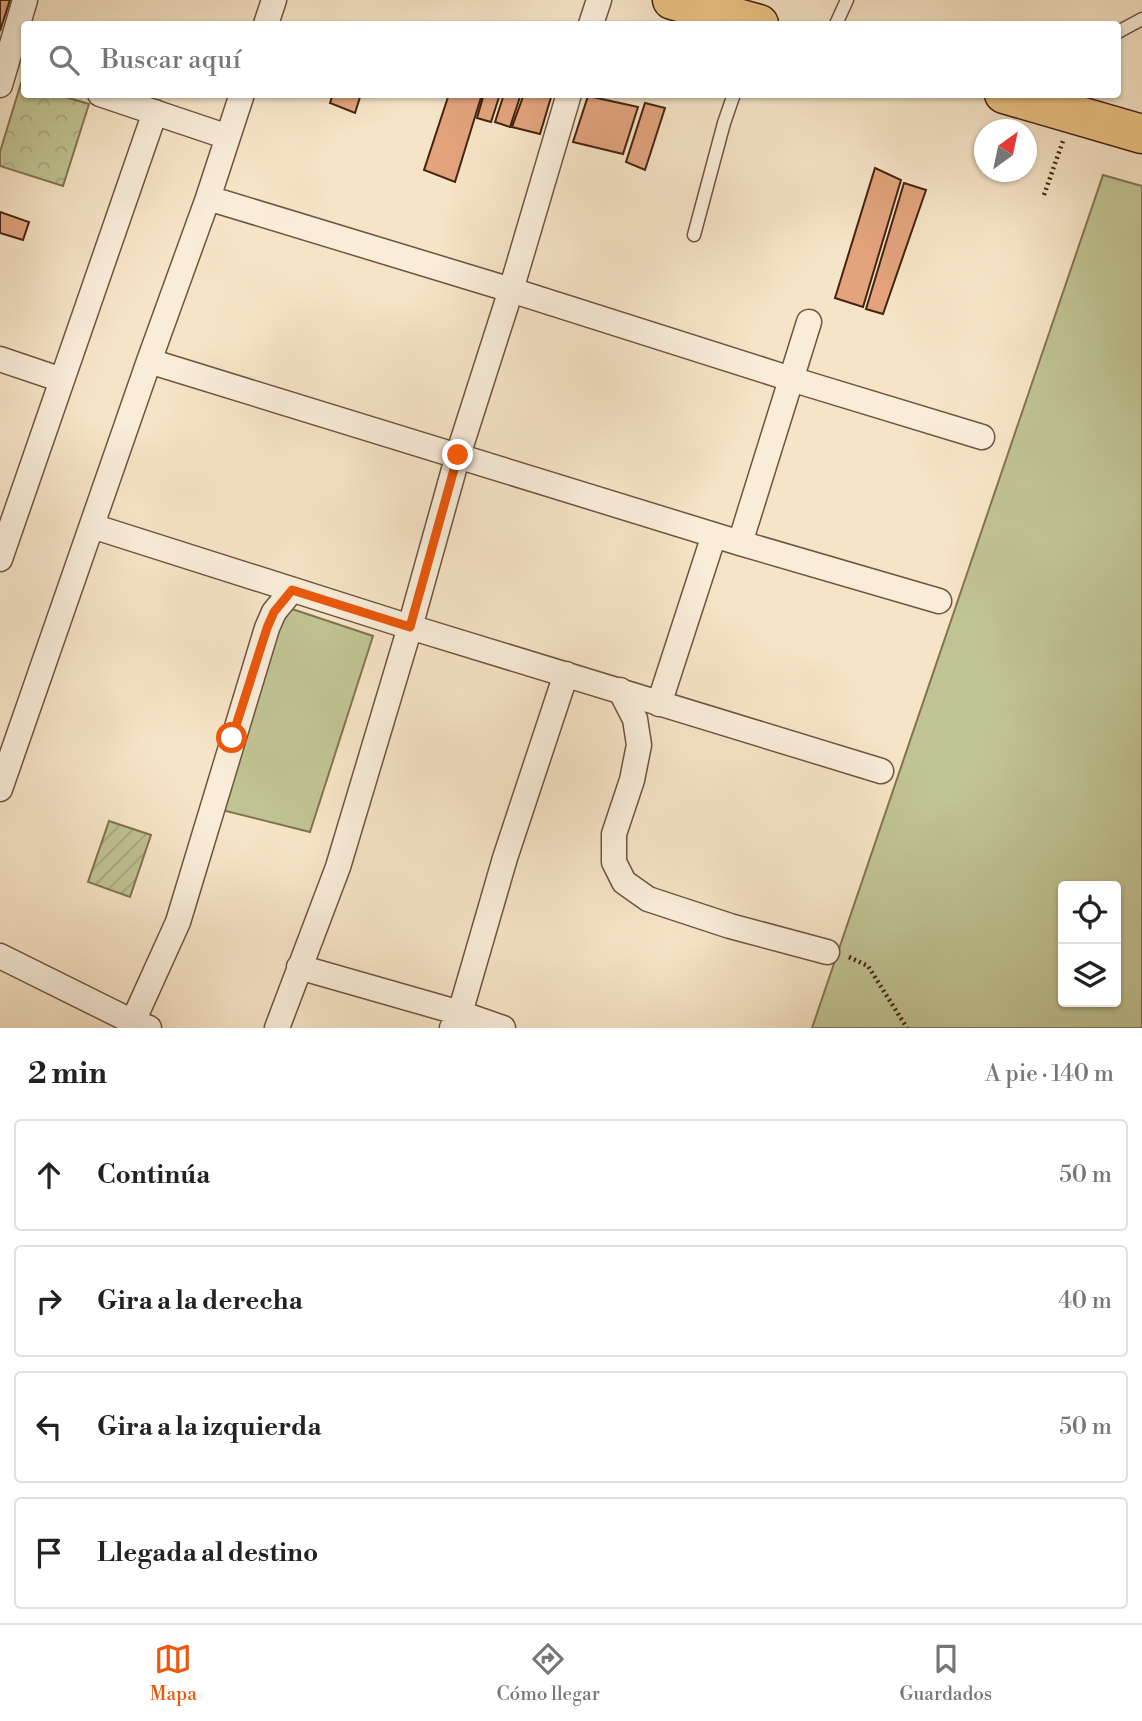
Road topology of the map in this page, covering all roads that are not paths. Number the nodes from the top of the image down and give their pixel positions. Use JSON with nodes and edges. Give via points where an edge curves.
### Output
{"nodes":[{"id":1,"x":25,"y":0,"type":"edge"},
{"id":2,"x":274,"y":0,"type":"edge"},
{"id":3,"x":599,"y":0,"type":"edge"},
{"id":4,"x":672,"y":0,"type":"edge"},
{"id":5,"x":847,"y":0,"type":"edge"},
{"id":6,"x":1142,"y":19,"type":"edge"},
{"id":7,"x":267,"y":21,"type":"edge"},
{"id":8,"x":592,"y":21,"type":"edge"},
{"id":9,"x":748,"y":21,"type":"edge"},
{"id":10,"x":837,"y":21,"type":"edge"},
{"id":11,"x":1121,"y":30,"type":"edge"},
{"id":12,"x":8,"y":70,"type":"edge"},
{"id":13,"x":112,"y":98,"type":"edge"},
{"id":14,"x":241,"y":98,"type":"edge"},
{"id":15,"x":568,"y":98,"type":"edge"},
{"id":16,"x":733,"y":98,"type":"edge"},
{"id":17,"x":1018,"y":98,"type":"edge"},
{"id":18,"x":155,"y":112,"type":"junction"},
{"id":19,"x":1142,"y":134,"type":"edge"},
{"id":20,"x":228,"y":138,"type":"junction"},
{"id":21,"x":208,"y":198,"type":"junction"},
{"id":22,"x":694,"y":235,"type":"dead end"},
{"id":23,"x":511,"y":289,"type":"junction"},
{"id":24,"x":809,"y":322,"type":"dead end"},
{"id":25,"x":0,"y":359,"type":"edge"},
{"id":26,"x":149,"y":361,"type":"junction"},
{"id":27,"x":791,"y":379,"type":"junction"},
{"id":28,"x":62,"y":380,"type":"junction"},
{"id":29,"x":982,"y":437,"type":"dead end"},
{"id":30,"x":458,"y":455,"type":"junction"},
{"id":31,"x":92,"y":526,"type":"junction"},
{"id":32,"x":714,"y":535,"type":"junction"},
{"id":33,"x":740,"y":543,"type":"junction"},
{"id":34,"x":0,"y":559,"type":"edge"},
{"id":35,"x":292,"y":590,"type":"junction"},
{"id":36,"x":939,"y":601,"type":"dead end"},
{"id":37,"x":410,"y":627,"type":"junction"},
{"id":38,"x":566,"y":674,"type":"junction"},
{"id":39,"x":620,"y":690,"type":"junction"},
{"id":40,"x":659,"y":704,"type":"junction"},
{"id":41,"x":881,"y":771,"type":"dead end"},
{"id":42,"x":0,"y":789,"type":"edge"},
{"id":43,"x":827,"y":952,"type":"road end"},
{"id":44,"x":0,"y":956,"type":"edge"},
{"id":45,"x":299,"y":967,"type":"junction"},
{"id":46,"x":456,"y":1021,"type":"edge"},
{"id":47,"x":137,"y":1026,"type":"edge"},
{"id":48,"x":277,"y":1028,"type":"edge"},
{"id":49,"x":503,"y":1028,"type":"edge"}],
"edges":[{"from":1,"to":12,"type":"street"},
{"from":2,"to":7,"type":"street"},
{"from":3,"to":8,"type":"street"},
{"from":4,"to":9,"type":"highway"},
{"from":5,"to":10,"type":"lane"},
{"from":6,"to":11,"type":"lane"},
{"from":13,"to":18,"type":"street"},
{"from":14,"to":20,"type":"street"},
{"from":15,"to":23,"type":"street"},
{"from":16,"to":22,"type":"lane"},
{"from":17,"to":19,"type":"highway"},
{"from":18,"to":20,"type":"street"},
{"from":18,"to":28,"type":"street"},
{"from":20,"to":21,"type":"street"},
{"from":21,"to":23,"type":"street"},
{"from":21,"to":26,"type":"street"},
{"from":23,"to":27,"type":"street"},
{"from":23,"to":30,"type":"street"},
{"from":24,"to":27,"type":"street"},
{"from":25,"to":28,"type":"street"},
{"from":26,"to":30,"type":"street"},
{"from":26,"to":31,"type":"street"},
{"from":27,"to":29,"type":"street"},
{"from":27,"to":33,"type":"street"},
{"from":28,"to":34,"type":"street"},
{"from":30,"to":32,"type":"street"},
{"from":30,"to":37,"type":"street"},
{"from":31,"to":35,"type":"street"},
{"from":31,"to":42,"type":"street"},
{"from":32,"to":33,"type":"street"},
{"from":32,"to":40,"type":"street"},
{"from":33,"to":36,"type":"street"},
{"from":35,"to":37,"type":"street"},
{"from":35,"to":47,"type":"street","via":[[267,628],[178,922]]},
{"from":37,"to":38,"type":"street"},
{"from":37,"to":45,"type":"street","via":[[338,867]]},
{"from":38,"to":39,"type":"street"},
{"from":38,"to":46,"type":"street"},
{"from":39,"to":40,"type":"street"},
{"from":39,"to":43,"type":"street","via":[[635,719],[639,745],[614,834],[614,862],[624,882],[648,899]]},
{"from":40,"to":41,"type":"street"},
{"from":44,"to":47,"type":"street"},
{"from":45,"to":46,"type":"street"},
{"from":45,"to":48,"type":"street"},
{"from":46,"to":49,"type":"street"}]}
